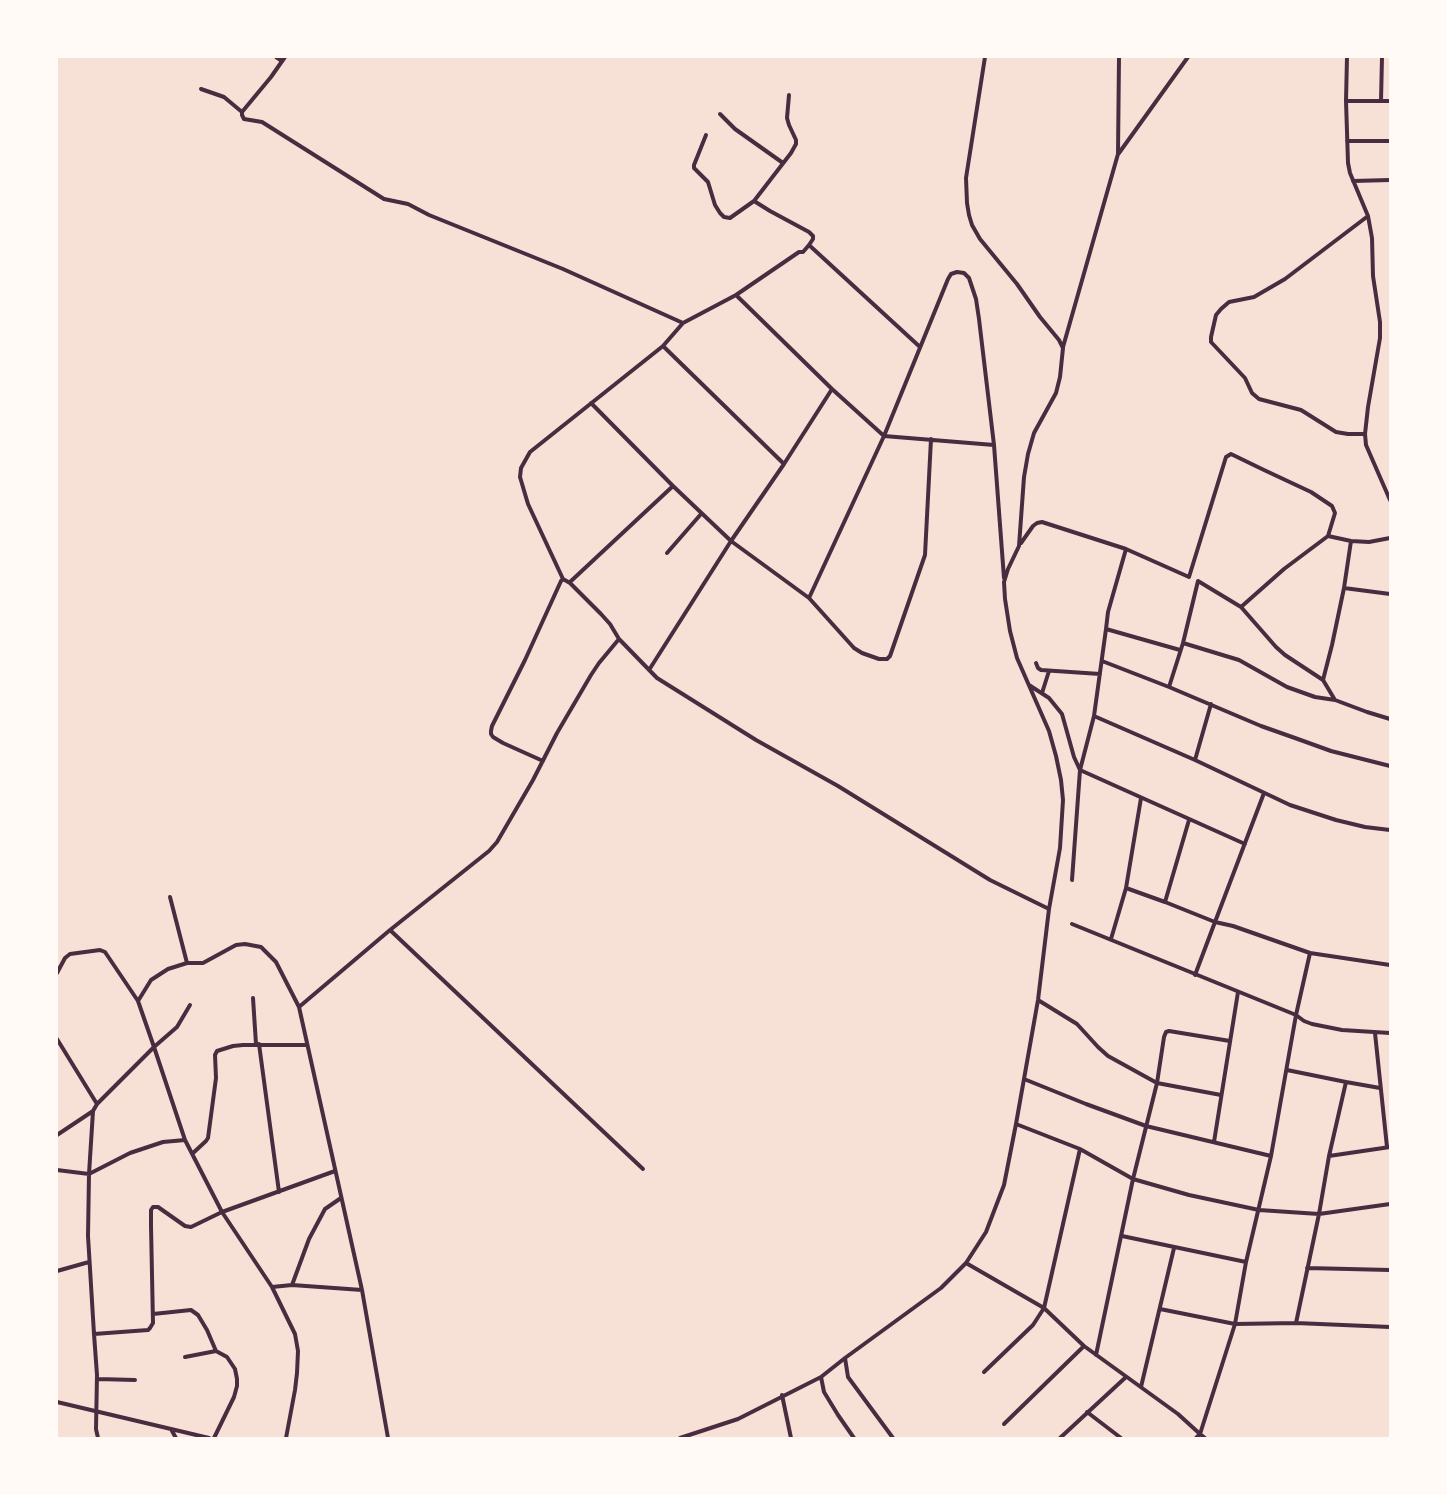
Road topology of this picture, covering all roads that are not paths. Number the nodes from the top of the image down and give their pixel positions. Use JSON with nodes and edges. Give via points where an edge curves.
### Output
{"nodes":[{"id":1,"x":276,"y":57,"type":"edge"},
{"id":2,"x":985,"y":57,"type":"edge"},
{"id":3,"x":1119,"y":57,"type":"edge"},
{"id":4,"x":1188,"y":57,"type":"edge"},
{"id":5,"x":1347,"y":57,"type":"edge"},
{"id":6,"x":1382,"y":57,"type":"edge"},
{"id":7,"x":283,"y":59,"type":"edge"},
{"id":8,"x":201,"y":89,"type":"dead end"},
{"id":9,"x":789,"y":95,"type":"dead end"},
{"id":10,"x":1346,"y":101,"type":"junction"},
{"id":11,"x":1381,"y":101,"type":"junction"},
{"id":12,"x":1390,"y":101,"type":"edge"},
{"id":13,"x":242,"y":112,"type":"junction"},
{"id":14,"x":720,"y":114,"type":"dead end"},
{"id":15,"x":706,"y":135,"type":"dead end"},
{"id":16,"x":1347,"y":141,"type":"junction"},
{"id":17,"x":1390,"y":141,"type":"edge"},
{"id":18,"x":1118,"y":154,"type":"junction"},
{"id":19,"x":783,"y":163,"type":"junction"},
{"id":20,"x":1390,"y":180,"type":"edge"},
{"id":21,"x":1353,"y":181,"type":"junction"},
{"id":22,"x":754,"y":201,"type":"junction"},
{"id":23,"x":1368,"y":216,"type":"junction"},
{"id":24,"x":808,"y":245,"type":"junction"},
{"id":25,"x":736,"y":295,"type":"junction"},
{"id":26,"x":683,"y":323,"type":"junction"},
{"id":27,"x":663,"y":346,"type":"junction"},
{"id":28,"x":920,"y":347,"type":"junction"},
{"id":29,"x":1063,"y":348,"type":"junction"},
{"id":30,"x":832,"y":389,"type":"junction"},
{"id":31,"x":591,"y":403,"type":"junction"},
{"id":32,"x":1365,"y":434,"type":"junction"},
{"id":33,"x":884,"y":436,"type":"junction"},
{"id":34,"x":931,"y":439,"type":"junction"},
{"id":35,"x":994,"y":445,"type":"junction"},
{"id":36,"x":784,"y":464,"type":"junction"},
{"id":37,"x":673,"y":486,"type":"junction"},
{"id":38,"x":1390,"y":500,"type":"edge"},
{"id":39,"x":701,"y":514,"type":"junction"},
{"id":40,"x":1328,"y":536,"type":"junction"},
{"id":41,"x":1390,"y":538,"type":"edge"},
{"id":42,"x":1351,"y":541,"type":"junction"},
{"id":43,"x":731,"y":542,"type":"junction"},
{"id":44,"x":1019,"y":546,"type":"junction"},
{"id":45,"x":1126,"y":549,"type":"junction"},
{"id":46,"x":667,"y":553,"type":"dead end"},
{"id":47,"x":1189,"y":577,"type":"junction"},
{"id":48,"x":563,"y":579,"type":"junction"},
{"id":49,"x":1198,"y":581,"type":"junction"},
{"id":50,"x":1004,"y":582,"type":"junction"},
{"id":51,"x":570,"y":583,"type":"junction"},
{"id":52,"x":1344,"y":588,"type":"junction"},
{"id":53,"x":1390,"y":594,"type":"edge"},
{"id":54,"x":809,"y":598,"type":"junction"},
{"id":55,"x":1241,"y":606,"type":"junction"},
{"id":56,"x":1106,"y":629,"type":"junction"},
{"id":57,"x":619,"y":639,"type":"junction"},
{"id":58,"x":1183,"y":643,"type":"junction"},
{"id":59,"x":1180,"y":650,"type":"junction"},
{"id":60,"x":1102,"y":661,"type":"junction"},
{"id":61,"x":1036,"y":663,"type":"dead end"},
{"id":62,"x":650,"y":670,"type":"junction"},
{"id":63,"x":1049,"y":671,"type":"junction"},
{"id":64,"x":1100,"y":674,"type":"junction"},
{"id":65,"x":1323,"y":680,"type":"junction"},
{"id":66,"x":1027,"y":683,"type":"junction"},
{"id":67,"x":1169,"y":687,"type":"junction"},
{"id":68,"x":1042,"y":693,"type":"junction"},
{"id":69,"x":1335,"y":700,"type":"junction"},
{"id":70,"x":1211,"y":704,"type":"junction"},
{"id":71,"x":1094,"y":716,"type":"junction"},
{"id":72,"x":1390,"y":719,"type":"edge"},
{"id":73,"x":1195,"y":760,"type":"junction"},
{"id":74,"x":543,"y":762,"type":"junction"},
{"id":75,"x":1390,"y":766,"type":"edge"},
{"id":76,"x":1080,"y":770,"type":"junction"},
{"id":77,"x":1264,"y":793,"type":"junction"},
{"id":78,"x":1141,"y":798,"type":"junction"},
{"id":79,"x":1189,"y":820,"type":"junction"},
{"id":80,"x":1390,"y":830,"type":"edge"},
{"id":81,"x":1245,"y":844,"type":"junction"},
{"id":82,"x":1072,"y":880,"type":"dead end"},
{"id":83,"x":1126,"y":888,"type":"junction"},
{"id":84,"x":170,"y":897,"type":"dead end"},
{"id":85,"x":1166,"y":902,"type":"junction"},
{"id":86,"x":1049,"y":909,"type":"junction"},
{"id":87,"x":1218,"y":915,"type":"junction"},
{"id":88,"x":1215,"y":922,"type":"junction"},
{"id":89,"x":1072,"y":924,"type":"dead end"},
{"id":90,"x":1229,"y":924,"type":"junction"},
{"id":91,"x":390,"y":930,"type":"junction"},
{"id":92,"x":1112,"y":939,"type":"junction"},
{"id":93,"x":1310,"y":953,"type":"junction"},
{"id":94,"x":187,"y":963,"type":"junction"},
{"id":95,"x":1390,"y":965,"type":"edge"},
{"id":96,"x":57,"y":973,"type":"edge"},
{"id":97,"x":1195,"y":975,"type":"junction"},
{"id":98,"x":1238,"y":992,"type":"junction"},
{"id":99,"x":253,"y":998,"type":"dead end"},
{"id":100,"x":1038,"y":1000,"type":"junction"},
{"id":101,"x":138,"y":1001,"type":"junction"},
{"id":102,"x":190,"y":1005,"type":"dead end"},
{"id":103,"x":299,"y":1007,"type":"junction"},
{"id":104,"x":1296,"y":1015,"type":"junction"},
{"id":105,"x":1376,"y":1033,"type":"junction"},
{"id":106,"x":1390,"y":1033,"type":"edge"},
{"id":107,"x":57,"y":1039,"type":"edge"},
{"id":108,"x":1230,"y":1041,"type":"junction"},
{"id":109,"x":258,"y":1044,"type":"junction"},
{"id":110,"x":307,"y":1045,"type":"junction"},
{"id":111,"x":154,"y":1047,"type":"junction"},
{"id":112,"x":1287,"y":1070,"type":"junction"},
{"id":113,"x":1024,"y":1079,"type":"junction"},
{"id":114,"x":1346,"y":1082,"type":"junction"},
{"id":115,"x":1157,"y":1083,"type":"junction"},
{"id":116,"x":1380,"y":1088,"type":"junction"},
{"id":117,"x":1221,"y":1095,"type":"junction"},
{"id":118,"x":97,"y":1104,"type":"junction"},
{"id":119,"x":93,"y":1111,"type":"junction"},
{"id":120,"x":1016,"y":1124,"type":"junction"},
{"id":121,"x":1146,"y":1126,"type":"junction"},
{"id":122,"x":57,"y":1135,"type":"edge"},
{"id":123,"x":185,"y":1140,"type":"junction"},
{"id":124,"x":1214,"y":1142,"type":"junction"},
{"id":125,"x":1389,"y":1147,"type":"edge"},
{"id":126,"x":1080,"y":1149,"type":"junction"},
{"id":127,"x":192,"y":1154,"type":"junction"},
{"id":128,"x":1271,"y":1156,"type":"junction"},
{"id":129,"x":1329,"y":1156,"type":"junction"},
{"id":130,"x":643,"y":1169,"type":"dead end"},
{"id":131,"x":57,"y":1170,"type":"edge"},
{"id":132,"x":335,"y":1171,"type":"junction"},
{"id":133,"x":89,"y":1174,"type":"junction"},
{"id":134,"x":1133,"y":1179,"type":"junction"},
{"id":135,"x":279,"y":1192,"type":"junction"},
{"id":136,"x":341,"y":1198,"type":"junction"},
{"id":137,"x":1390,"y":1204,"type":"edge"},
{"id":138,"x":1258,"y":1209,"type":"junction"},
{"id":139,"x":222,"y":1212,"type":"junction"},
{"id":140,"x":1319,"y":1214,"type":"junction"},
{"id":141,"x":1122,"y":1236,"type":"junction"},
{"id":142,"x":1174,"y":1248,"type":"junction"},
{"id":143,"x":89,"y":1262,"type":"junction"},
{"id":144,"x":1246,"y":1262,"type":"junction"},
{"id":145,"x":966,"y":1263,"type":"junction"},
{"id":146,"x":1307,"y":1268,"type":"junction"},
{"id":147,"x":1390,"y":1270,"type":"edge"},
{"id":148,"x":57,"y":1271,"type":"edge"},
{"id":149,"x":292,"y":1285,"type":"junction"},
{"id":150,"x":272,"y":1287,"type":"junction"},
{"id":151,"x":362,"y":1290,"type":"junction"},
{"id":152,"x":1044,"y":1308,"type":"junction"},
{"id":153,"x":1160,"y":1309,"type":"junction"},
{"id":154,"x":153,"y":1314,"type":"junction"},
{"id":155,"x":1296,"y":1323,"type":"junction"},
{"id":156,"x":1235,"y":1324,"type":"junction"},
{"id":157,"x":1390,"y":1327,"type":"edge"},
{"id":158,"x":94,"y":1334,"type":"junction"},
{"id":159,"x":1084,"y":1346,"type":"junction"},
{"id":160,"x":216,"y":1351,"type":"junction"},
{"id":161,"x":1096,"y":1355,"type":"junction"},
{"id":162,"x":185,"y":1357,"type":"dead end"},
{"id":163,"x":845,"y":1358,"type":"junction"},
{"id":164,"x":984,"y":1372,"type":"dead end"},
{"id":165,"x":821,"y":1377,"type":"junction"},
{"id":166,"x":1126,"y":1377,"type":"junction"},
{"id":167,"x":98,"y":1379,"type":"junction"},
{"id":168,"x":135,"y":1380,"type":"dead end"},
{"id":169,"x":1141,"y":1387,"type":"junction"},
{"id":170,"x":782,"y":1395,"type":"junction"},
{"id":171,"x":57,"y":1402,"type":"edge"},
{"id":172,"x":96,"y":1410,"type":"junction"},
{"id":173,"x":1087,"y":1412,"type":"junction"},
{"id":174,"x":1004,"y":1424,"type":"dead end"},
{"id":175,"x":172,"y":1430,"type":"junction"},
{"id":176,"x":1198,"y":1436,"type":"edge"},
{"id":177,"x":98,"y":1438,"type":"edge"},
{"id":178,"x":176,"y":1438,"type":"edge"},
{"id":179,"x":209,"y":1438,"type":"edge"},
{"id":180,"x":214,"y":1438,"type":"edge"},
{"id":181,"x":286,"y":1438,"type":"edge"},
{"id":182,"x":388,"y":1438,"type":"edge"},
{"id":183,"x":680,"y":1438,"type":"edge"},
{"id":184,"x":791,"y":1438,"type":"edge"},
{"id":185,"x":854,"y":1438,"type":"edge"},
{"id":186,"x":893,"y":1438,"type":"edge"},
{"id":187,"x":1060,"y":1438,"type":"edge"},
{"id":188,"x":1121,"y":1438,"type":"edge"},
{"id":189,"x":1205,"y":1438,"type":"edge"}],
"edges":[{"from":1,"to":7,"type":"street"},
{"from":2,"to":29,"type":"street","via":[[966,178],[969,215],[980,239]]},
{"from":3,"to":18,"type":"street"},
{"from":4,"to":18,"type":"street"},
{"from":5,"to":10,"type":"street"},
{"from":6,"to":11,"type":"street"},
{"from":7,"to":13,"type":"street"},
{"from":8,"to":13,"type":"street","via":[[224,97]]},
{"from":9,"to":19,"type":"street","via":[[787,118],[796,144]]},
{"from":10,"to":11,"type":"street"},
{"from":10,"to":16,"type":"street"},
{"from":11,"to":12,"type":"street"},
{"from":13,"to":26,"type":"street","via":[[244,119],[262,122],[384,199],[408,204],[563,268]]},
{"from":14,"to":19,"type":"street"},
{"from":15,"to":22,"type":"street","via":[[694,168],[708,182],[720,213],[730,218]]},
{"from":16,"to":17,"type":"street"},
{"from":16,"to":21,"type":"street"},
{"from":18,"to":29,"type":"street"},
{"from":19,"to":22,"type":"street"},
{"from":20,"to":21,"type":"street"},
{"from":21,"to":23,"type":"street"},
{"from":22,"to":24,"type":"street","via":[[809,232],[813,239]]},
{"from":23,"to":32,"type":"street","via":[[1380,338]]},
{"from":23,"to":32,"type":"street","via":[[1285,279],[1254,297],[1221,309],[1211,337],[1211,342],[1259,399],[1300,410],[1336,432]]},
{"from":24,"to":25,"type":"street"},
{"from":24,"to":28,"type":"street"},
{"from":25,"to":26,"type":"street"},
{"from":25,"to":30,"type":"street"},
{"from":26,"to":27,"type":"street"},
{"from":27,"to":31,"type":"street"},
{"from":27,"to":36,"type":"street"},
{"from":28,"to":33,"type":"street"},
{"from":28,"to":35,"type":"street","via":[[948,279],[951,274],[964,273],[976,299]]},
{"from":29,"to":44,"type":"street","via":[[1056,393],[1034,433],[1028,454]]},
{"from":30,"to":33,"type":"street"},
{"from":30,"to":36,"type":"street"},
{"from":31,"to":37,"type":"street"},
{"from":31,"to":48,"type":"street","via":[[530,452],[521,468],[528,504]]},
{"from":32,"to":38,"type":"street"},
{"from":33,"to":34,"type":"street"},
{"from":33,"to":54,"type":"street"},
{"from":34,"to":35,"type":"street"},
{"from":34,"to":54,"type":"street","via":[[925,555],[890,656],[879,659],[854,648]]},
{"from":35,"to":50,"type":"street"},
{"from":36,"to":43,"type":"street"},
{"from":37,"to":39,"type":"street"},
{"from":37,"to":51,"type":"street"},
{"from":39,"to":43,"type":"street"},
{"from":39,"to":46,"type":"street"},
{"from":40,"to":42,"type":"street"},
{"from":40,"to":47,"type":"street","via":[[1335,513],[1332,506],[1302,487],[1228,454]]},
{"from":40,"to":55,"type":"street"},
{"from":41,"to":42,"type":"street"},
{"from":42,"to":52,"type":"street"},
{"from":43,"to":54,"type":"street"},
{"from":43,"to":62,"type":"street"},
{"from":44,"to":45,"type":"street","via":[[1033,526],[1042,522]]},
{"from":44,"to":50,"type":"street"},
{"from":45,"to":47,"type":"street"},
{"from":45,"to":56,"type":"street"},
{"from":47,"to":49,"type":"street"},
{"from":48,"to":51,"type":"street"},
{"from":48,"to":74,"type":"street","via":[[491,731],[503,743]]},
{"from":49,"to":55,"type":"street"},
{"from":49,"to":58,"type":"street"},
{"from":50,"to":66,"type":"street","via":[[1010,631]]},
{"from":51,"to":57,"type":"street","via":[[610,624]]},
{"from":52,"to":53,"type":"street"},
{"from":52,"to":65,"type":"street"},
{"from":55,"to":65,"type":"street","via":[[1276,647]]},
{"from":56,"to":59,"type":"street"},
{"from":56,"to":60,"type":"street"},
{"from":57,"to":62,"type":"street"},
{"from":57,"to":74,"type":"street","via":[[591,675]]},
{"from":58,"to":59,"type":"street"},
{"from":58,"to":69,"type":"street","via":[[1239,660],[1287,687]]},
{"from":59,"to":67,"type":"street"},
{"from":60,"to":64,"type":"street"},
{"from":60,"to":67,"type":"street"},
{"from":61,"to":63,"type":"street","via":[[1041,670]]},
{"from":62,"to":86,"type":"street","via":[[756,740],[990,880]]},
{"from":63,"to":64,"type":"street"},
{"from":63,"to":68,"type":"street"},
{"from":64,"to":71,"type":"street"},
{"from":65,"to":69,"type":"street"},
{"from":66,"to":68,"type":"street"},
{"from":66,"to":86,"type":"street","via":[[1049,731],[1063,800],[1060,848]]},
{"from":67,"to":70,"type":"street"},
{"from":68,"to":76,"type":"street","via":[[1062,714]]},
{"from":69,"to":72,"type":"street"},
{"from":70,"to":73,"type":"street"},
{"from":70,"to":75,"type":"street","via":[[1331,751]]},
{"from":71,"to":73,"type":"street"},
{"from":71,"to":76,"type":"street"},
{"from":73,"to":77,"type":"street"},
{"from":74,"to":91,"type":"street","via":[[489,851]]},
{"from":76,"to":78,"type":"street"},
{"from":76,"to":82,"type":"street"},
{"from":77,"to":80,"type":"street","via":[[1336,820]]},
{"from":77,"to":81,"type":"street"},
{"from":78,"to":79,"type":"street"},
{"from":78,"to":83,"type":"street"},
{"from":79,"to":81,"type":"street"},
{"from":79,"to":85,"type":"street"},
{"from":81,"to":87,"type":"street"},
{"from":83,"to":85,"type":"street"},
{"from":83,"to":92,"type":"street"},
{"from":84,"to":94,"type":"street"},
{"from":85,"to":88,"type":"street"},
{"from":86,"to":100,"type":"street"},
{"from":87,"to":88,"type":"street"},
{"from":87,"to":90,"type":"street"},
{"from":88,"to":90,"type":"street"},
{"from":88,"to":97,"type":"street"},
{"from":89,"to":92,"type":"street"},
{"from":90,"to":93,"type":"street"},
{"from":91,"to":103,"type":"street"},
{"from":91,"to":130,"type":"street"},
{"from":92,"to":97,"type":"street"},
{"from":93,"to":95,"type":"street"},
{"from":93,"to":104,"type":"street"},
{"from":94,"to":101,"type":"street","via":[[151,980]]},
{"from":94,"to":103,"type":"street","via":[[206,962],[236,945],[261,947],[276,962]]},
{"from":96,"to":101,"type":"street","via":[[69,954],[100,950]]},
{"from":97,"to":98,"type":"street"},
{"from":98,"to":104,"type":"street"},
{"from":98,"to":108,"type":"street"},
{"from":99,"to":109,"type":"street"},
{"from":100,"to":113,"type":"street"},
{"from":100,"to":115,"type":"street","via":[[1077,1024],[1108,1056]]},
{"from":101,"to":111,"type":"street"},
{"from":102,"to":111,"type":"street","via":[[177,1027]]},
{"from":103,"to":110,"type":"street"},
{"from":104,"to":105,"type":"street","via":[[1312,1024]]},
{"from":104,"to":112,"type":"street"},
{"from":105,"to":106,"type":"street"},
{"from":105,"to":116,"type":"street"},
{"from":107,"to":118,"type":"street"},
{"from":108,"to":115,"type":"street","via":[[1166,1032]]},
{"from":108,"to":117,"type":"street"},
{"from":109,"to":110,"type":"street"},
{"from":109,"to":127,"type":"street","via":[[217,1051],[208,1138]]},
{"from":109,"to":135,"type":"street"},
{"from":110,"to":132,"type":"street"},
{"from":111,"to":118,"type":"street"},
{"from":111,"to":123,"type":"street"},
{"from":112,"to":114,"type":"street"},
{"from":112,"to":128,"type":"street"},
{"from":113,"to":120,"type":"street"},
{"from":113,"to":121,"type":"street"},
{"from":114,"to":116,"type":"street"},
{"from":114,"to":129,"type":"street"},
{"from":115,"to":117,"type":"street"},
{"from":115,"to":121,"type":"street"},
{"from":116,"to":125,"type":"street"},
{"from":117,"to":124,"type":"street"},
{"from":118,"to":119,"type":"street"},
{"from":119,"to":122,"type":"street"},
{"from":119,"to":133,"type":"street"},
{"from":120,"to":126,"type":"street"},
{"from":120,"to":145,"type":"street","via":[[996,1208]]},
{"from":121,"to":124,"type":"street"},
{"from":121,"to":134,"type":"street"},
{"from":123,"to":127,"type":"street"},
{"from":123,"to":133,"type":"street","via":[[130,1154]]},
{"from":124,"to":128,"type":"street"},
{"from":125,"to":129,"type":"street"},
{"from":126,"to":134,"type":"street"},
{"from":126,"to":152,"type":"street"},
{"from":127,"to":139,"type":"street"},
{"from":128,"to":138,"type":"street"},
{"from":129,"to":140,"type":"street"},
{"from":131,"to":133,"type":"street"},
{"from":132,"to":135,"type":"street"},
{"from":132,"to":136,"type":"street"},
{"from":133,"to":143,"type":"street"},
{"from":134,"to":138,"type":"street"},
{"from":134,"to":141,"type":"street"},
{"from":135,"to":139,"type":"street"},
{"from":136,"to":149,"type":"street","via":[[321,1216]]},
{"from":136,"to":151,"type":"street"},
{"from":137,"to":140,"type":"street"},
{"from":138,"to":140,"type":"street"},
{"from":138,"to":144,"type":"street"},
{"from":139,"to":150,"type":"street"},
{"from":139,"to":154,"type":"street","via":[[188,1227],[153,1207]]},
{"from":140,"to":146,"type":"street"},
{"from":141,"to":142,"type":"street"},
{"from":141,"to":161,"type":"street"},
{"from":142,"to":144,"type":"street"},
{"from":142,"to":153,"type":"street"},
{"from":143,"to":148,"type":"street"},
{"from":143,"to":158,"type":"street"},
{"from":144,"to":156,"type":"street"},
{"from":145,"to":152,"type":"street"},
{"from":145,"to":163,"type":"street","via":[[940,1288]]},
{"from":146,"to":147,"type":"street"},
{"from":146,"to":155,"type":"street"},
{"from":149,"to":150,"type":"street"},
{"from":149,"to":151,"type":"street"},
{"from":150,"to":181,"type":"street","via":[[295,1334],[298,1351]]},
{"from":151,"to":182,"type":"street"},
{"from":152,"to":159,"type":"street"},
{"from":152,"to":164,"type":"street","via":[[1034,1325]]},
{"from":153,"to":156,"type":"street"},
{"from":153,"to":169,"type":"street"},
{"from":154,"to":158,"type":"street","via":[[148,1330]]},
{"from":154,"to":160,"type":"street","via":[[191,1310],[198,1315]]},
{"from":155,"to":156,"type":"street"},
{"from":155,"to":157,"type":"street"},
{"from":156,"to":176,"type":"street"},
{"from":158,"to":167,"type":"street"},
{"from":159,"to":161,"type":"street"},
{"from":159,"to":174,"type":"street"},
{"from":160,"to":162,"type":"street"},
{"from":160,"to":180,"type":"street","via":[[235,1369],[237,1386]]},
{"from":161,"to":166,"type":"street"},
{"from":163,"to":165,"type":"street"},
{"from":163,"to":186,"type":"street","via":[[848,1377]]},
{"from":165,"to":170,"type":"street"},
{"from":165,"to":185,"type":"street","via":[[824,1392]]},
{"from":166,"to":169,"type":"street"},
{"from":166,"to":173,"type":"street"},
{"from":167,"to":168,"type":"street"},
{"from":167,"to":172,"type":"street"},
{"from":169,"to":176,"type":"street","via":[[1178,1414]]},
{"from":170,"to":183,"type":"street","via":[[738,1419]]},
{"from":170,"to":184,"type":"street"},
{"from":171,"to":172,"type":"street"},
{"from":172,"to":175,"type":"street"},
{"from":172,"to":177,"type":"street"},
{"from":173,"to":187,"type":"street"},
{"from":173,"to":188,"type":"street"},
{"from":175,"to":178,"type":"street"},
{"from":175,"to":179,"type":"street"},
{"from":176,"to":189,"type":"street"}]}
